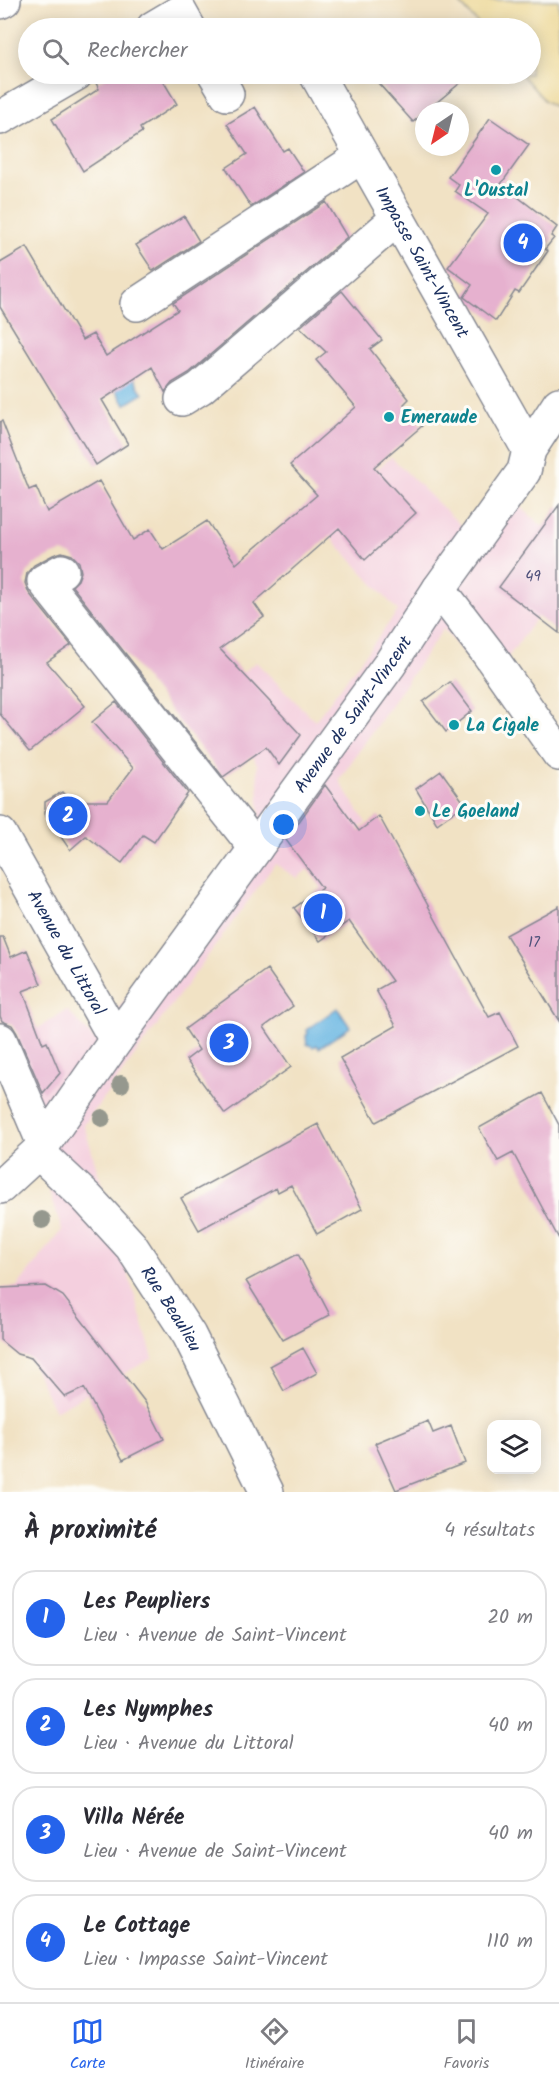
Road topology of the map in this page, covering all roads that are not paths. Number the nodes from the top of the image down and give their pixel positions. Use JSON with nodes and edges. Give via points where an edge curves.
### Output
{"nodes":[{"id":1,"x":170,"y":18,"type":"edge"},
{"id":2,"x":183,"y":18,"type":"edge"},
{"id":3,"x":59,"y":84,"type":"edge"},
{"id":4,"x":322,"y":84,"type":"edge"},
{"id":5,"x":0,"y":118,"type":"edge"},
{"id":6,"x":362,"y":156,"type":"junction"},
{"id":7,"x":398,"y":218,"type":"junction"},
{"id":8,"x":137,"y":304,"type":"dead end"},
{"id":9,"x":182,"y":399,"type":"dead end"},
{"id":10,"x":559,"y":404,"type":"edge"},
{"id":11,"x":529,"y":450,"type":"junction"},
{"id":12,"x":62,"y":571,"type":"dead end"},
{"id":13,"x":439,"y":588,"type":"junction"},
{"id":14,"x":559,"y":754,"type":"edge"},
{"id":15,"x":0,"y":834,"type":"edge"},
{"id":16,"x":256,"y":848,"type":"junction"},
{"id":17,"x":116,"y":1040,"type":"junction"},
{"id":18,"x":0,"y":1041,"type":"edge"},
{"id":19,"x":41,"y":1148,"type":"junction"},
{"id":20,"x":0,"y":1187,"type":"edge"},
{"id":21,"x":267,"y":1492,"type":"edge"}],
"edges":[{"from":1,"to":2,"type":"street","via":[[180,12]]},
{"from":3,"to":5,"type":"street"},
{"from":4,"to":6,"type":"street","name":"Impasse Saint-Vincent"},
{"from":6,"to":7,"type":"street","name":"Impasse Saint-Vincent"},
{"from":6,"to":8,"type":"street"},
{"from":7,"to":9,"type":"street","via":[[200,388]]},
{"from":7,"to":11,"type":"street","name":"Impasse Saint-Vincent"},
{"from":10,"to":11,"type":"street","name":"Avenue de Saint-Vincent"},
{"from":11,"to":13,"type":"street","name":"Avenue de Saint-Vincent","via":[[524,471]]},
{"from":12,"to":16,"type":"street","via":[[44,581]]},
{"from":13,"to":14,"type":"street"},
{"from":13,"to":16,"type":"street","name":"Avenue de Saint-Vincent","via":[[390,664]]},
{"from":15,"to":17,"type":"street","name":"Avenue du Littoral"},
{"from":16,"to":17,"type":"street","name":"Avenue de Saint-Vincent"},
{"from":17,"to":19,"type":"street","name":"Avenue de Saint-Vincent"},
{"from":18,"to":19,"type":"street"},
{"from":19,"to":20,"type":"street","name":"Avenue de Saint-Vincent"},
{"from":19,"to":21,"type":"street","name":"Rue Beaulieu","via":[[131,1246],[189,1335]]}]}
